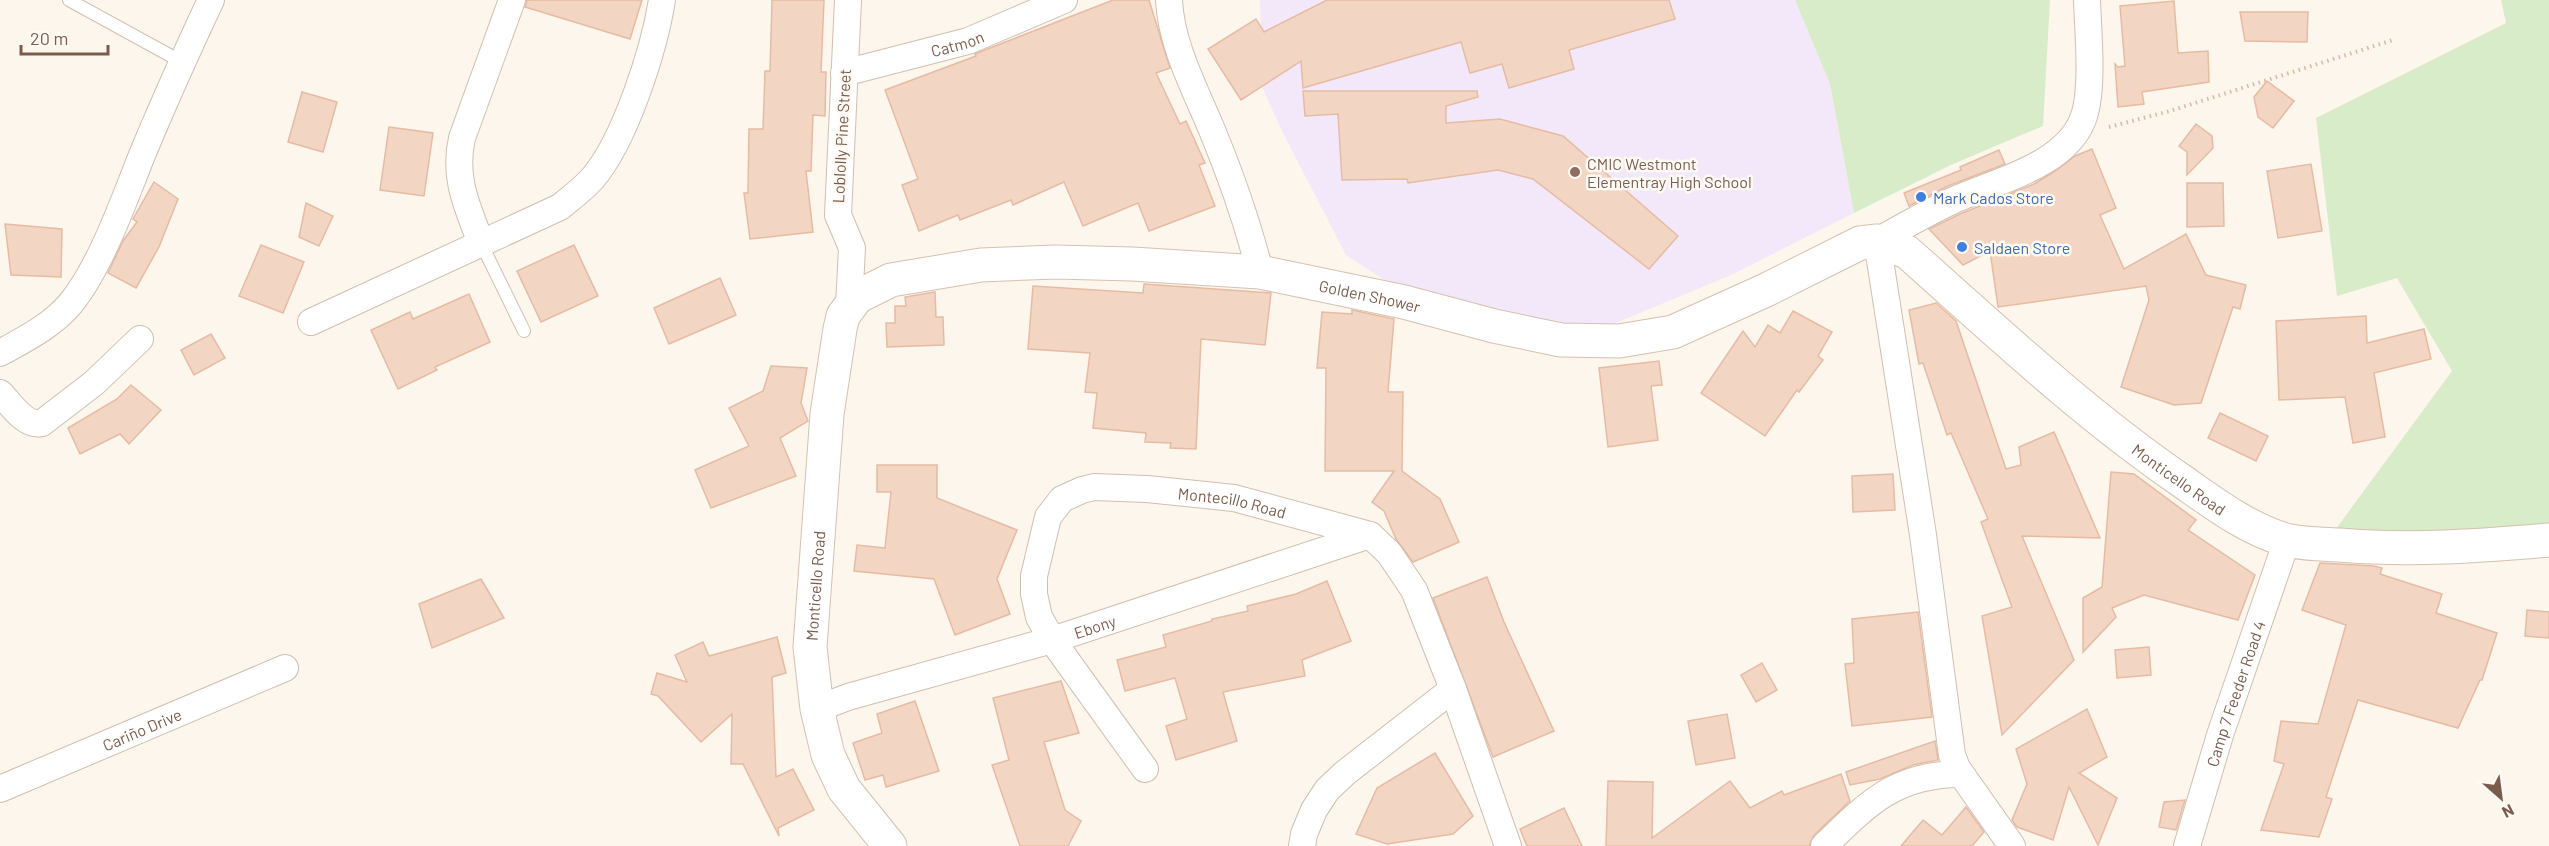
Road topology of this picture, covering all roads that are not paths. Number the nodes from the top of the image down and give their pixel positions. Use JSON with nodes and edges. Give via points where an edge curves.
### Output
{"nodes":[{"id":1,"x":69,"y":0,"type":"edge"},
{"id":2,"x":211,"y":0,"type":"edge"},
{"id":3,"x":512,"y":0,"type":"edge"},
{"id":4,"x":662,"y":0,"type":"edge"},
{"id":5,"x":848,"y":0,"type":"edge"},
{"id":6,"x":1064,"y":0,"type":"edge"},
{"id":7,"x":1169,"y":0,"type":"edge"},
{"id":8,"x":2087,"y":0,"type":"edge"},
{"id":9,"x":182,"y":62,"type":"junction"},
{"id":10,"x":844,"y":73,"type":"junction"},
{"id":11,"x":1877,"y":241,"type":"junction"},
{"id":12,"x":481,"y":243,"type":"junction"},
{"id":13,"x":1260,"y":272,"type":"junction"},
{"id":14,"x":849,"y":306,"type":"junction"},
{"id":15,"x":311,"y":322,"type":"dead end"},
{"id":16,"x":524,"y":331,"type":"dead end"},
{"id":17,"x":140,"y":339,"type":"dead end"},
{"id":18,"x":0,"y":353,"type":"edge"},
{"id":19,"x":0,"y":393,"type":"edge"},
{"id":20,"x":1370,"y":535,"type":"junction"},
{"id":21,"x":2288,"y":540,"type":"junction"},
{"id":22,"x":2549,"y":540,"type":"edge"},
{"id":23,"x":1052,"y":640,"type":"junction"},
{"id":24,"x":285,"y":668,"type":"dead end"},
{"id":25,"x":1454,"y":689,"type":"junction"},
{"id":26,"x":817,"y":709,"type":"junction"},
{"id":27,"x":1145,"y":769,"type":"dead end"},
{"id":28,"x":1961,"y":774,"type":"junction"},
{"id":29,"x":0,"y":789,"type":"edge"},
{"id":30,"x":890,"y":846,"type":"edge"},
{"id":31,"x":1302,"y":846,"type":"edge"},
{"id":32,"x":1508,"y":846,"type":"edge"},
{"id":33,"x":1824,"y":846,"type":"edge"},
{"id":34,"x":2012,"y":846,"type":"edge"},
{"id":35,"x":2187,"y":846,"type":"edge"}],
"edges":[{"from":1,"to":9,"type":"lane"},
{"from":2,"to":9,"type":"street"},
{"from":3,"to":12,"type":"street","via":[[459,154],[462,191]]},
{"from":4,"to":12,"type":"street","via":[[636,94],[610,151],[592,179],[561,207]]},
{"from":5,"to":10,"type":"street","name":"Loblolly Pine Street"},
{"from":6,"to":10,"type":"street","name":"Catmon","via":[[968,41]]},
{"from":7,"to":13,"type":"street","via":[[1181,54],[1222,154]]},
{"from":8,"to":11,"type":"street","via":[[2088,87],[2084,117],[2076,135],[2046,160]]},
{"from":9,"to":18,"type":"street","via":[[87,278],[70,304],[49,324]]},
{"from":10,"to":14,"type":"street","name":"Loblolly Pine Street","via":[[838,215],[852,248]]},
{"from":11,"to":13,"type":"main road","name":"Golden Shower","via":[[1849,247],[1673,332],[1619,341],[1550,337]]},
{"from":11,"to":21,"type":"main road","name":"Monticello Road","via":[[1907,252],[2060,388],[2138,451],[2244,521]]},
{"from":11,"to":28,"type":"street","via":[[1923,535],[1952,755]]},
{"from":12,"to":15,"type":"street"},
{"from":12,"to":16,"type":"lane"},
{"from":13,"to":14,"type":"main road","name":"Golden Shower","via":[[1056,262],[981,265],[891,280],[865,291]]},
{"from":14,"to":26,"type":"main road","name":"Monticello Road","via":[[840,329],[827,414],[810,647]]},
{"from":17,"to":19,"type":"street","via":[[94,383],[42,423],[28,422]]},
{"from":20,"to":23,"type":"street","name":"Ebony"},
{"from":20,"to":23,"type":"street","name":"Montecillo Road","via":[[1234,498],[1113,487],[1082,490],[1062,500],[1048,517],[1034,576],[1038,617]]},
{"from":20,"to":25,"type":"street","name":"Montecillo Road","via":[[1389,553],[1414,590]]},
{"from":21,"to":22,"type":"main road","name":"Monticello Road","via":[[2412,549]]},
{"from":21,"to":35,"type":"street","name":"Camp 7 Feeder Road 4","via":[[2220,735]]},
{"from":23,"to":26,"type":"street","name":"Ebony"},
{"from":23,"to":27,"type":"street","name":"Montecillo Road"},
{"from":24,"to":29,"type":"street","name":"Cariño Drive"},
{"from":25,"to":31,"type":"street","via":[[1327,790],[1314,810]]},
{"from":25,"to":32,"type":"street","name":"Montecillo Road"},
{"from":26,"to":30,"type":"main road","name":"Monticello Road","via":[[828,755],[844,789]]},
{"from":28,"to":33,"type":"street","via":[[1925,776],[1890,790]]},
{"from":28,"to":34,"type":"street"}]}
